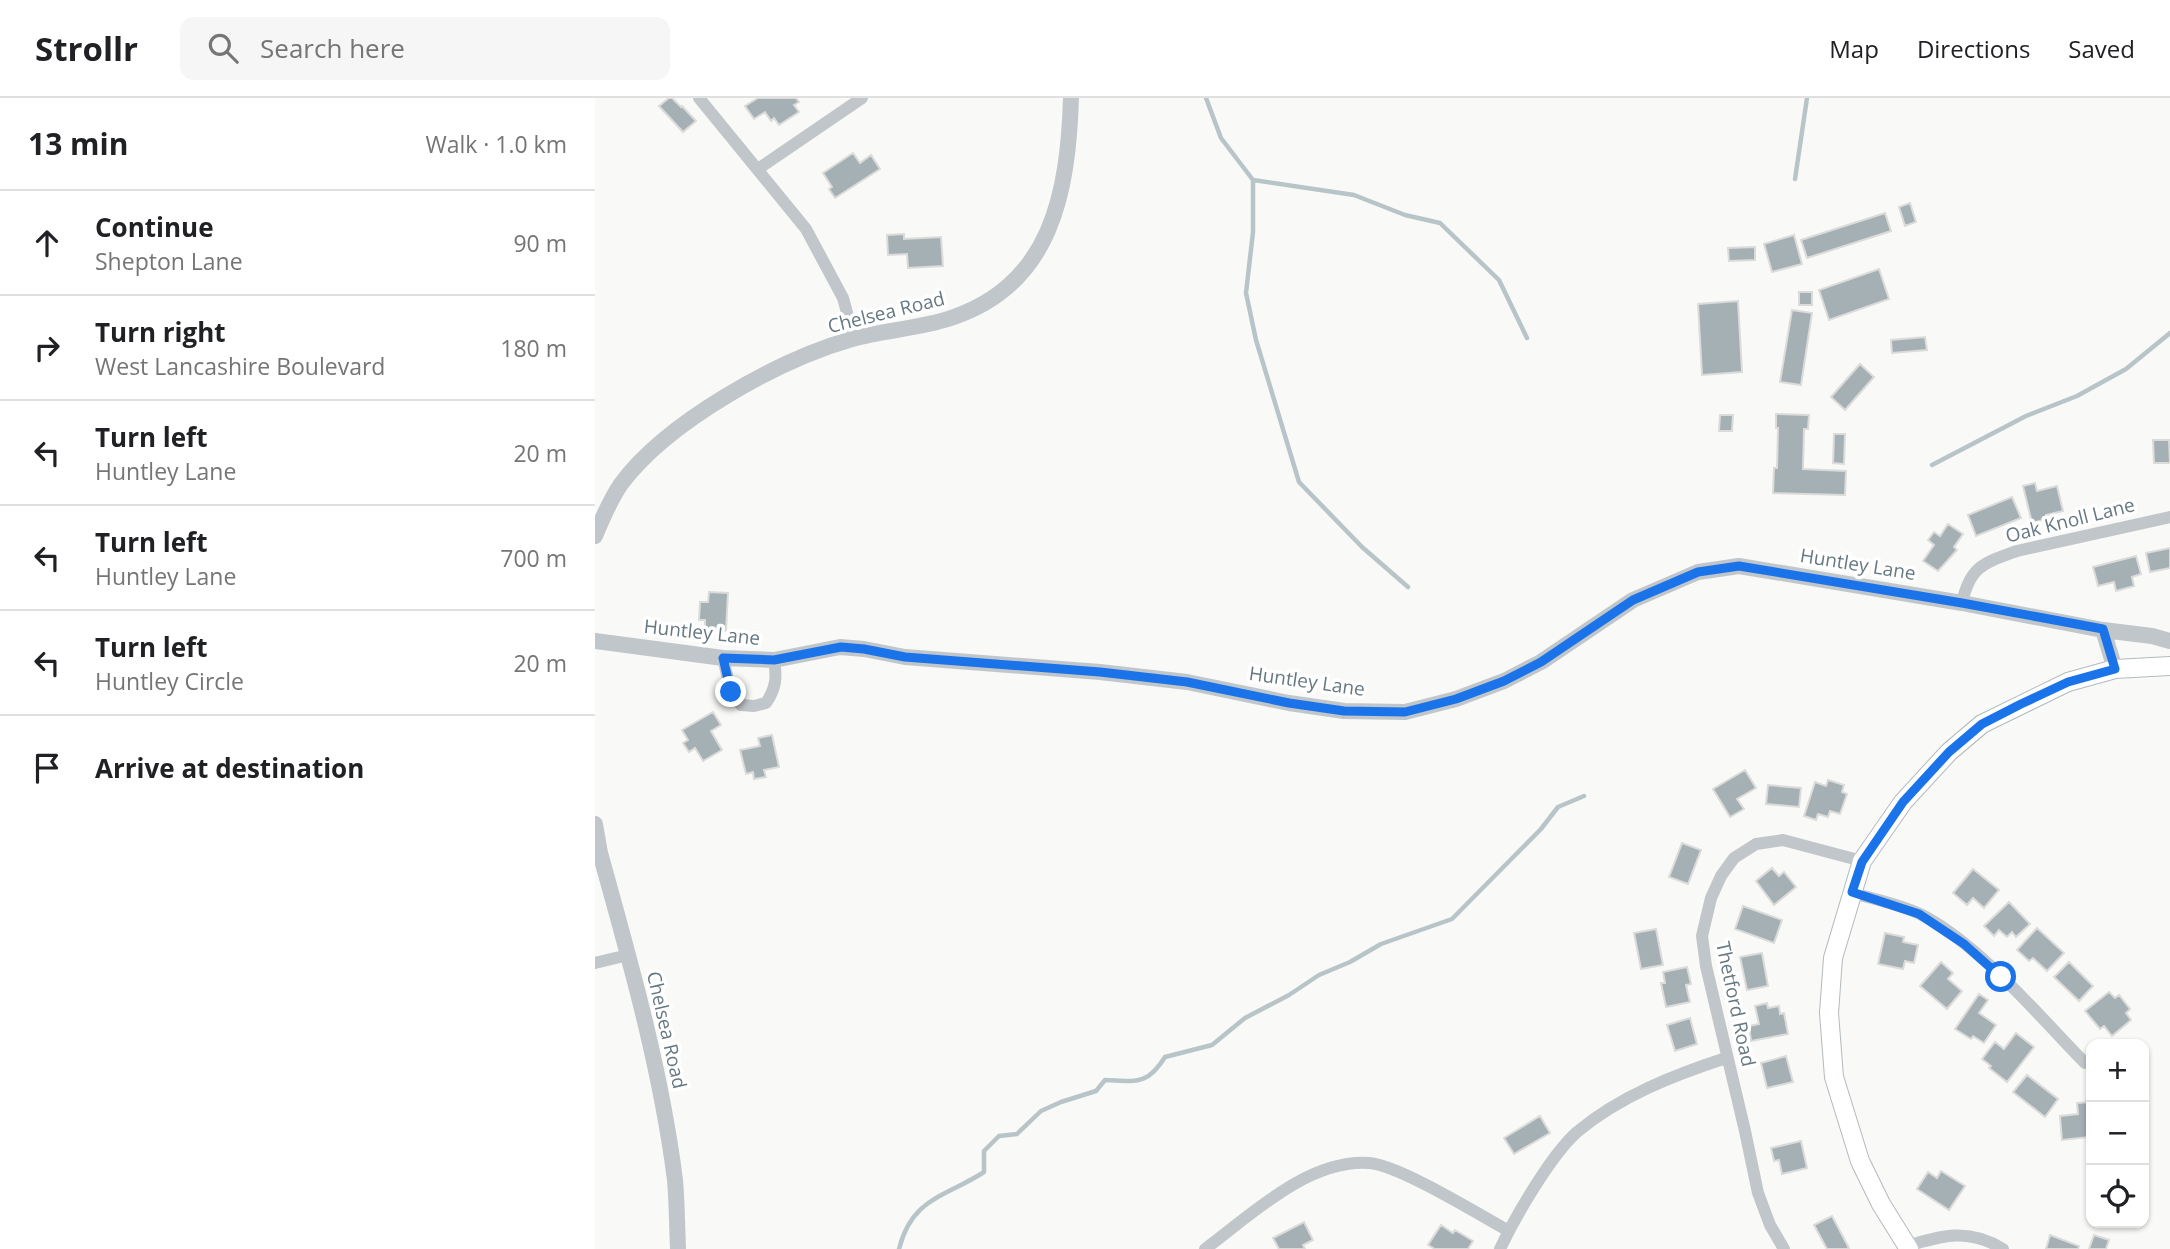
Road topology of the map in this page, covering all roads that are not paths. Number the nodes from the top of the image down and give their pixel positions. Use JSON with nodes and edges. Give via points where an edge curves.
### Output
{"nodes":[{"id":1,"x":699,"y":98,"type":"edge"},
{"id":2,"x":862,"y":98,"type":"edge"},
{"id":3,"x":1070,"y":98,"type":"edge"},
{"id":4,"x":758,"y":169,"type":"junction"},
{"id":5,"x":854,"y":338,"type":"junction"},
{"id":6,"x":2170,"y":517,"type":"edge"},
{"id":7,"x":595,"y":536,"type":"edge"},
{"id":8,"x":1962,"y":603,"type":"junction"},
{"id":9,"x":2103,"y":629,"type":"junction"},
{"id":10,"x":595,"y":641,"type":"edge"},
{"id":11,"x":2170,"y":641,"type":"edge"},
{"id":12,"x":723,"y":658,"type":"junction"},
{"id":13,"x":774,"y":660,"type":"junction"},
{"id":14,"x":2170,"y":666,"type":"edge"},
{"id":15,"x":2115,"y":669,"type":"junction"},
{"id":16,"x":595,"y":824,"type":"edge"},
{"id":17,"x":1862,"y":862,"type":"junction"},
{"id":18,"x":1852,"y":892,"type":"junction"},
{"id":19,"x":628,"y":955,"type":"junction"},
{"id":20,"x":595,"y":963,"type":"edge"},
{"id":21,"x":1726,"y":1058,"type":"junction"},
{"id":22,"x":2085,"y":1063,"type":"dead end"},
{"id":23,"x":1509,"y":1231,"type":"junction"},
{"id":24,"x":1908,"y":1248,"type":"edge"},
{"id":25,"x":678,"y":1249,"type":"edge"},
{"id":26,"x":1205,"y":1249,"type":"edge"},
{"id":27,"x":1500,"y":1249,"type":"edge"},
{"id":28,"x":1784,"y":1249,"type":"edge"},
{"id":29,"x":2003,"y":1249,"type":"edge"}],
"edges":[{"from":1,"to":4,"type":"street"},
{"from":2,"to":4,"type":"street"},
{"from":3,"to":5,"type":"street","name":"Chelsea Road","via":[[1062,185],[1051,223],[1022,275],[985,304],[953,318]]},
{"from":4,"to":5,"type":"street","via":[[806,229],[843,298]]},
{"from":5,"to":7,"type":"street","name":"Chelsea Road","via":[[793,359],[685,424],[650,452],[621,484]]},
{"from":6,"to":8,"type":"street","name":"Oak Knoll Lane","via":[[1994,559],[1971,575]]},
{"from":8,"to":9,"type":"street","name":"Huntley Lane"},
{"from":8,"to":13,"type":"street","name":"Huntley Lane","via":[[1739,566],[1698,572],[1633,600],[1541,662],[1504,681],[1405,712],[1344,711],[1187,682],[905,657],[841,647]]},
{"from":9,"to":11,"type":"street","name":"Huntley Lane"},
{"from":9,"to":15,"type":"street"},
{"from":10,"to":12,"type":"street","name":"Huntley Lane"},
{"from":12,"to":13,"type":"street","name":"Huntley Lane"},
{"from":12,"to":13,"type":"street","via":[[731,692],[741,705],[754,706],[766,703],[775,691]]},
{"from":14,"to":15,"type":"main road"},
{"from":15,"to":17,"type":"main road","via":[[2068,682],[1982,724],[1903,802]]},
{"from":16,"to":19,"type":"street","name":"Chelsea Road"},
{"from":17,"to":18,"type":"main road"},
{"from":17,"to":21,"type":"street","name":"Thetford Road","via":[[1783,840],[1756,844],[1734,858],[1721,876],[1702,936]]},
{"from":18,"to":22,"type":"street","via":[[1919,914],[1964,944]]},
{"from":18,"to":24,"type":"main road","via":[[1833,958],[1829,1013],[1834,1077],[1860,1161]]},
{"from":19,"to":20,"type":"street"},
{"from":19,"to":25,"type":"street","name":"Chelsea Road","via":[[667,1125]]},
{"from":21,"to":23,"type":"street","via":[[1674,1075],[1576,1133]]},
{"from":21,"to":28,"type":"street","name":"Thetford Road","via":[[1758,1193]]},
{"from":23,"to":26,"type":"street","via":[[1404,1175],[1370,1163],[1300,1180]]},
{"from":23,"to":27,"type":"street"},
{"from":24,"to":29,"type":"street","via":[[1943,1235],[1974,1235]]}]}
